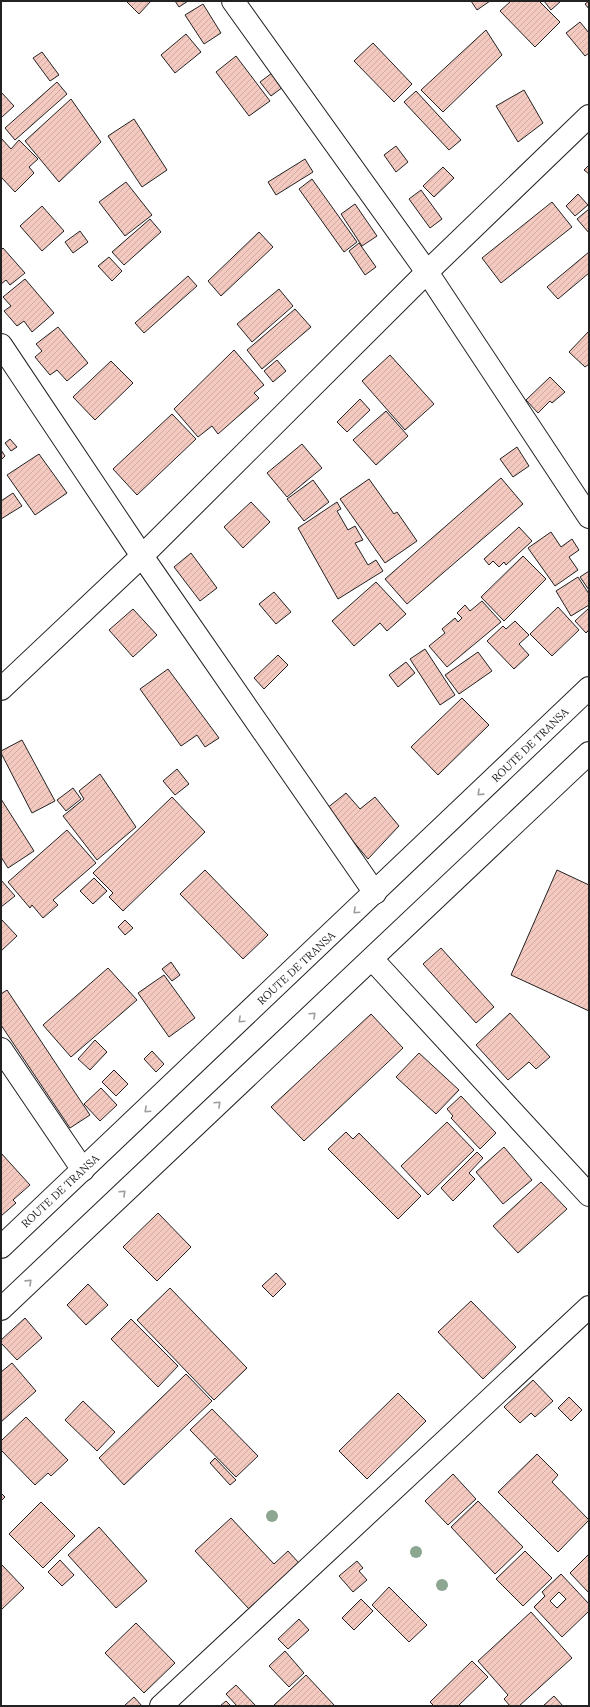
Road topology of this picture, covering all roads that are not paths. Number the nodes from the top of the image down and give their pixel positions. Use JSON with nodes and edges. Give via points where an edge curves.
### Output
{"nodes":[{"id":1,"x":233,"y":1,"type":"edge"},
{"id":2,"x":589,"y":116,"type":"edge"},
{"id":3,"x":427,"y":272,"type":"junction"},
{"id":4,"x":1,"y":345,"type":"edge"},
{"id":5,"x":589,"y":517,"type":"edge"},
{"id":6,"x":142,"y":556,"type":"junction"},
{"id":7,"x":589,"y":688,"type":"edge"},
{"id":8,"x":1,"y":689,"type":"edge"},
{"id":9,"x":589,"y":752,"type":"edge"},
{"id":10,"x":376,"y":892,"type":"junction"},
{"id":11,"x":372,"y":958,"type":"junction"},
{"id":12,"x":1,"y":1049,"type":"edge"},
{"id":13,"x":83,"y":1170,"type":"junction"},
{"id":14,"x":589,"y":1195,"type":"edge"},
{"id":15,"x":1,"y":1247,"type":"edge"},
{"id":16,"x":589,"y":1307,"type":"edge"},
{"id":17,"x":1,"y":1310,"type":"edge"},
{"id":18,"x":161,"y":1706,"type":"edge"}],
"edges":[{"from":1,"to":3,"type":"street"},
{"from":2,"to":3,"type":"street"},
{"from":3,"to":5,"type":"street"},
{"from":3,"to":6,"type":"street"},
{"from":4,"to":6,"type":"street"},
{"from":6,"to":8,"type":"street"},
{"from":6,"to":10,"type":"street"},
{"from":7,"to":10,"type":"street","name":"ROUTE DE TRANSA","one_way":true},
{"from":9,"to":11,"type":"street"},
{"from":10,"to":13,"type":"street","name":"ROUTE DE TRANSA","one_way":true},
{"from":11,"to":14,"type":"street"},
{"from":17,"to":11,"type":"street","one_way":true},
{"from":12,"to":13,"type":"street"},
{"from":13,"to":15,"type":"street","name":"ROUTE DE TRANSA"},
{"from":16,"to":18,"type":"street"}]}
